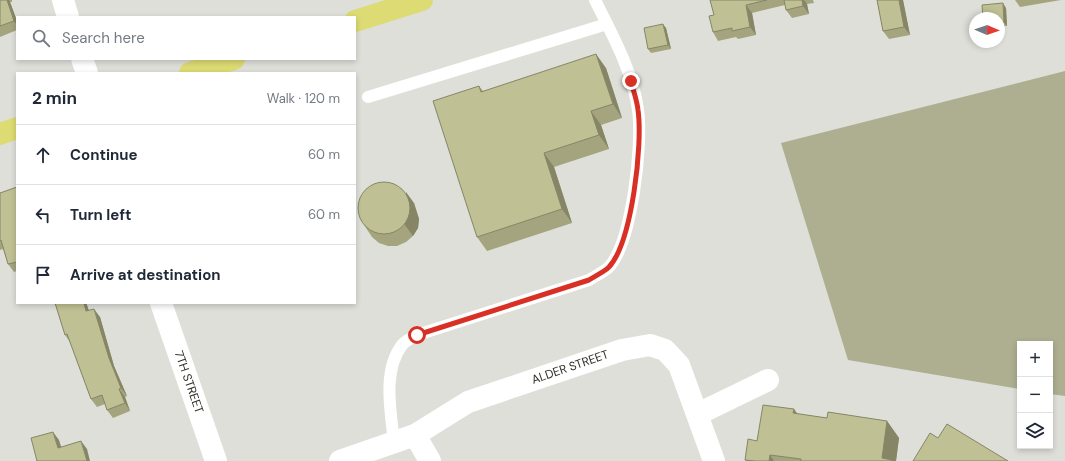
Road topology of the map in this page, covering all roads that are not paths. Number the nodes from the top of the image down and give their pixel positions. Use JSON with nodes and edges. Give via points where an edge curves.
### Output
{"nodes":[{"id":1,"x":63,"y":0,"type":"edge"},
{"id":2,"x":422,"y":0,"type":"edge"},
{"id":3,"x":595,"y":0,"type":"edge"},
{"id":4,"x":68,"y":16,"type":"edge"},
{"id":5,"x":356,"y":21,"type":"edge"},
{"id":6,"x":607,"y":24,"type":"junction"},
{"id":7,"x":82,"y":60,"type":"edge"},
{"id":8,"x":231,"y":60,"type":"edge"},
{"id":9,"x":86,"y":72,"type":"edge"},
{"id":10,"x":193,"y":72,"type":"edge"},
{"id":11,"x":368,"y":97,"type":"dead end"},
{"id":12,"x":16,"y":128,"type":"edge"},
{"id":13,"x":0,"y":134,"type":"edge"},
{"id":14,"x":161,"y":304,"type":"edge"},
{"id":15,"x":768,"y":380,"type":"dead end"},
{"id":16,"x":698,"y":414,"type":"junction"},
{"id":17,"x":416,"y":435,"type":"junction"},
{"id":18,"x":394,"y":442,"type":"junction"},
{"id":19,"x":216,"y":461,"type":"edge"},
{"id":20,"x":340,"y":461,"type":"edge"},
{"id":21,"x":430,"y":461,"type":"edge"},
{"id":22,"x":714,"y":461,"type":"edge"}],
"edges":[{"from":1,"to":4,"type":"street"},
{"from":2,"to":5,"type":"main road"},
{"from":3,"to":6,"type":"lane"},
{"from":6,"to":11,"type":"lane"},
{"from":6,"to":18,"type":"lane","via":[[631,81],[638,110],[639,136],[633,201],[624,240],[609,267],[589,280],[417,335],[402,344],[393,361],[390,382]]},
{"from":7,"to":9,"type":"street"},
{"from":8,"to":10,"type":"main road"},
{"from":12,"to":13,"type":"main road"},
{"from":14,"to":19,"type":"street","name":"7TH STREET"},
{"from":15,"to":16,"type":"street"},
{"from":16,"to":17,"type":"street","name":"ALDER STREET","via":[[679,365],[665,350],[650,345],[622,350],[468,402]]},
{"from":16,"to":22,"type":"street","name":"ALDER STREET"},
{"from":17,"to":18,"type":"street","name":"ALDER STREET"},
{"from":17,"to":21,"type":"street"},
{"from":18,"to":20,"type":"street","name":"ALDER STREET"}]}
